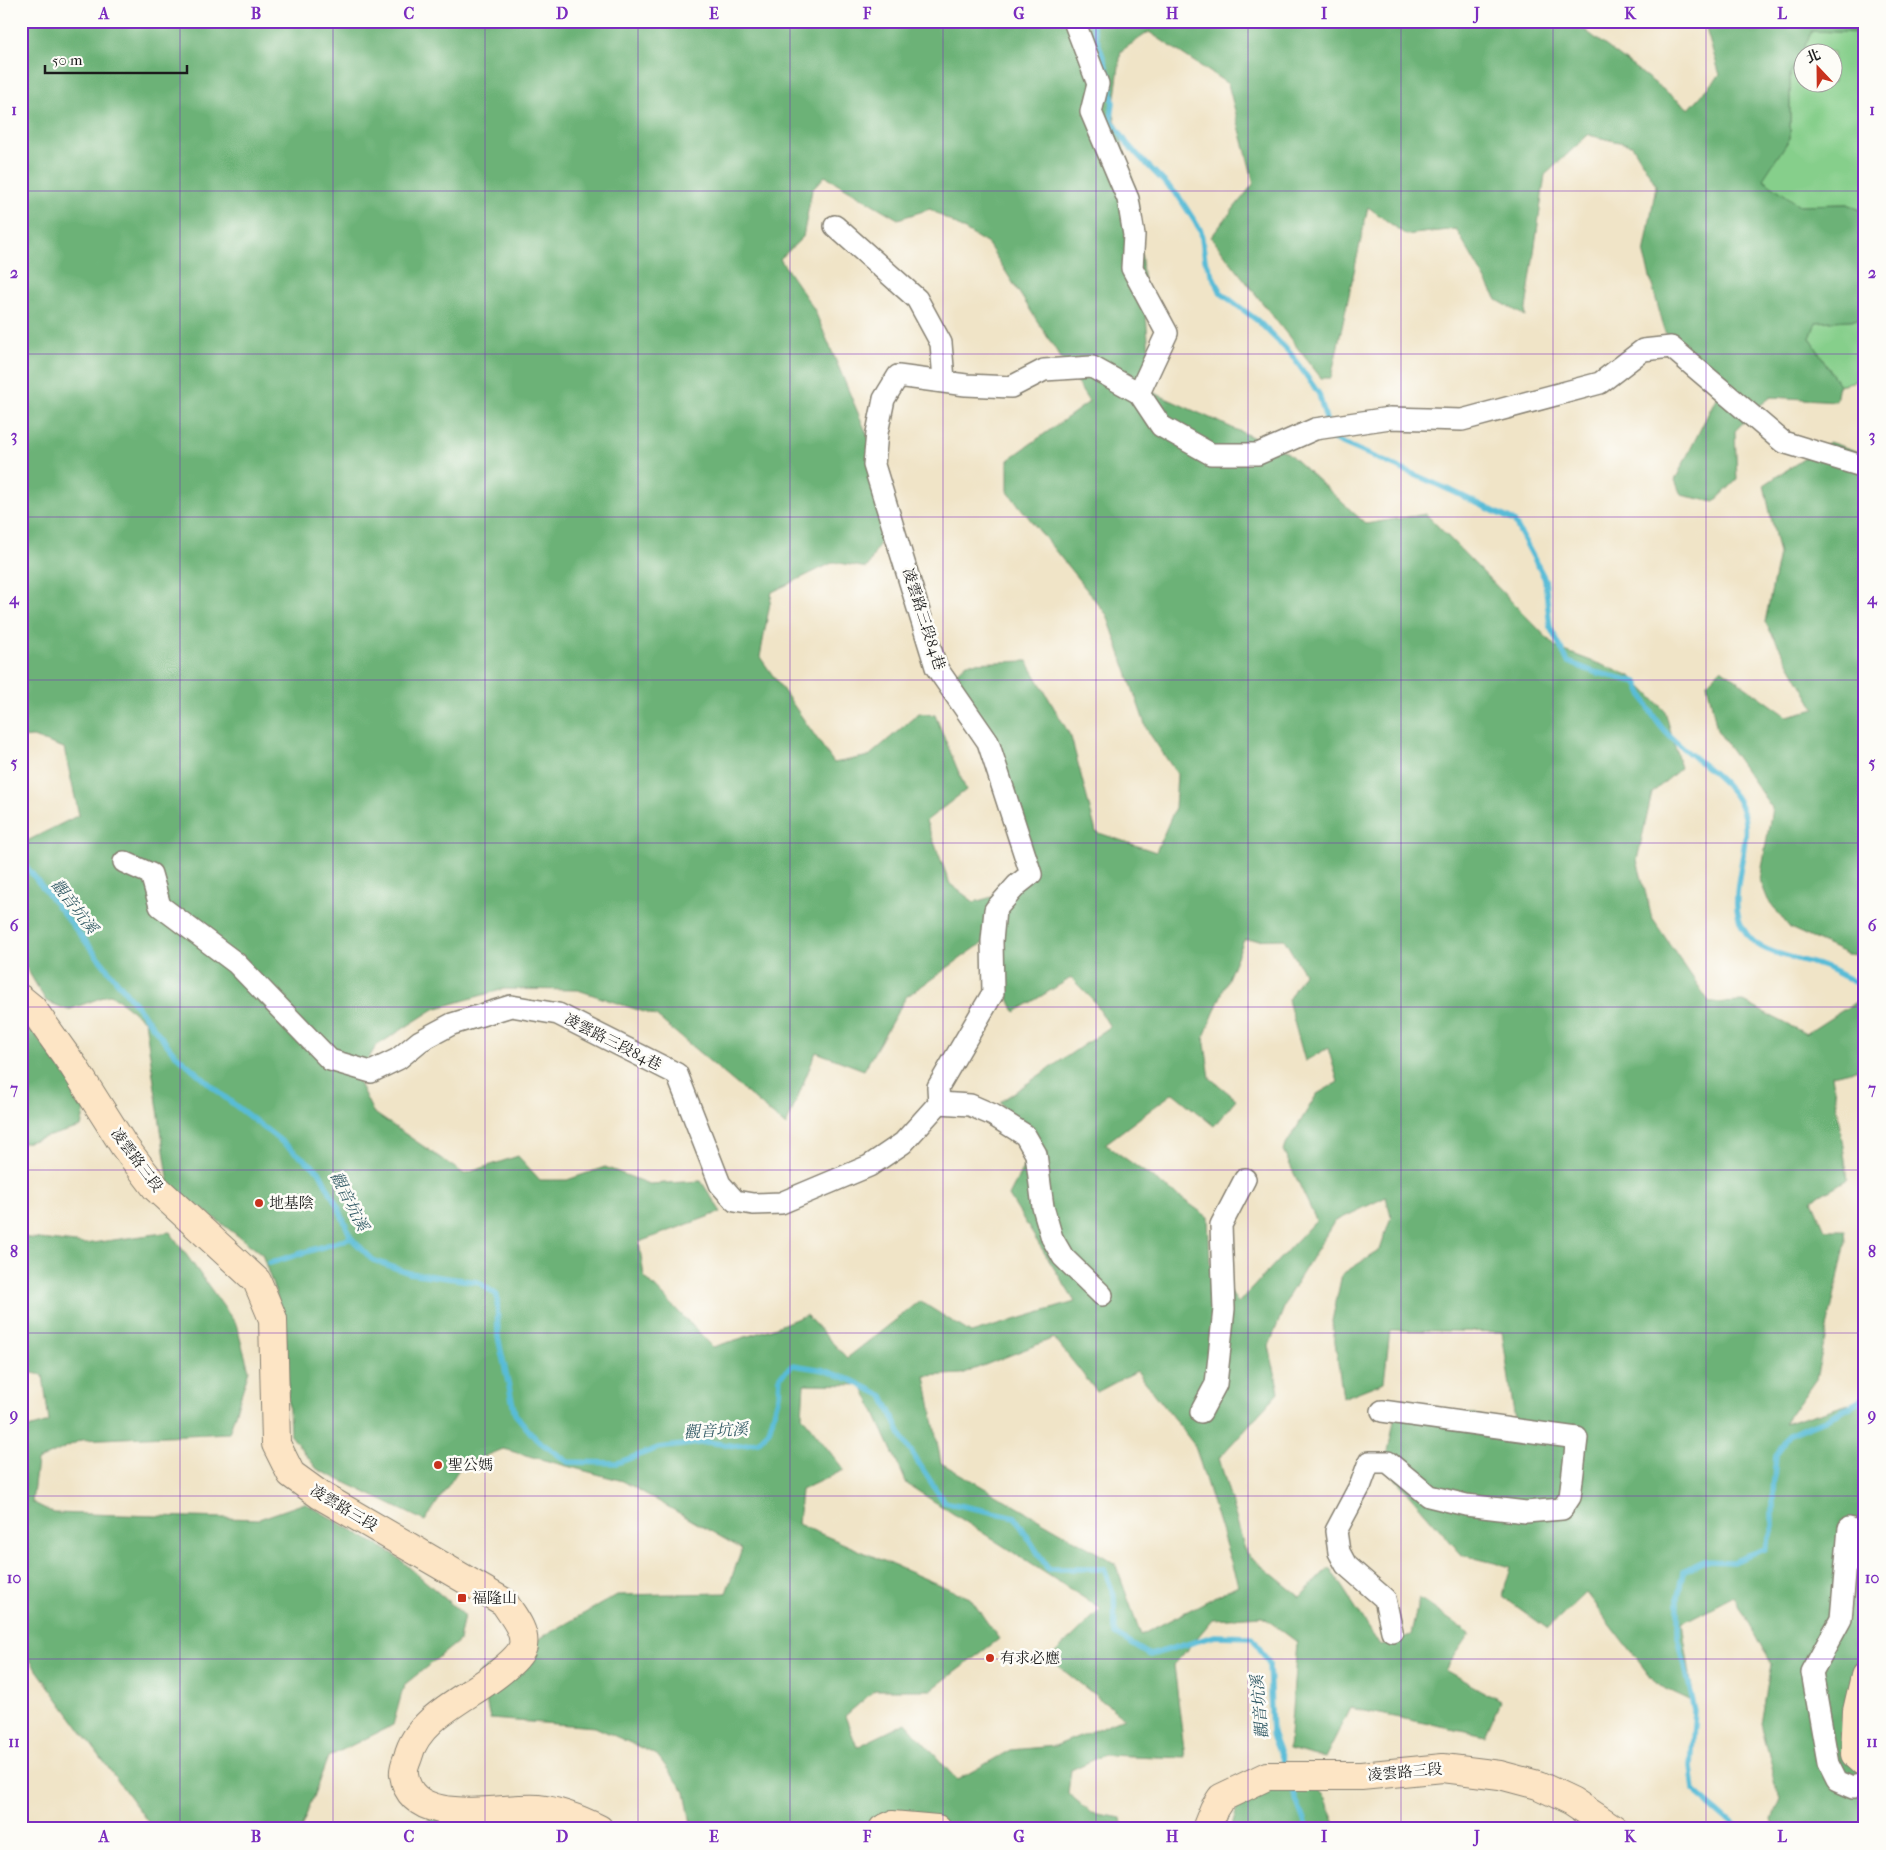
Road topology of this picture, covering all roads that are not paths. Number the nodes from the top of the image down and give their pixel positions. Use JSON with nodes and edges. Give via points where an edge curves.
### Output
{"nodes":[{"id":1,"x":1074,"y":21,"type":"edge"},
{"id":2,"x":835,"y":226,"type":"dead end"},
{"id":3,"x":944,"y":380,"type":"junction"},
{"id":4,"x":1139,"y":393,"type":"junction"},
{"id":5,"x":1865,"y":467,"type":"edge"},
{"id":6,"x":124,"y":862,"type":"dead end"},
{"id":7,"x":21,"y":999,"type":"edge"},
{"id":8,"x":939,"y":1104,"type":"junction"},
{"id":9,"x":1245,"y":1179,"type":"dead end"},
{"id":10,"x":1102,"y":1295,"type":"dead end"},
{"id":11,"x":1382,"y":1410,"type":"dead end"},
{"id":12,"x":1202,"y":1412,"type":"dead end"},
{"id":13,"x":1849,"y":1528,"type":"dead end"},
{"id":14,"x":1392,"y":1631,"type":"dead end"},
{"id":15,"x":1865,"y":1676,"type":"edge"},
{"id":16,"x":1865,"y":1763,"type":"edge"},
{"id":17,"x":1865,"y":1785,"type":"edge"},
{"id":18,"x":599,"y":1829,"type":"edge"},
{"id":19,"x":883,"y":1829,"type":"edge"},
{"id":20,"x":937,"y":1829,"type":"edge"},
{"id":21,"x":1206,"y":1829,"type":"edge"},
{"id":22,"x":1614,"y":1829,"type":"edge"}],
"edges":[{"from":1,"to":4,"type":"street","via":[[1098,84],[1091,112],[1128,199],[1134,235],[1132,268],[1167,333]]},
{"from":2,"to":3,"type":"street","via":[[917,299],[941,343]]},
{"from":3,"to":4,"type":"street","name":"凌雲路三段84巷","via":[[966,385],[1011,387],[1044,370],[1092,366]]},
{"from":3,"to":8,"type":"street","name":"凌雲路三段84巷","via":[[898,376],[884,399],[874,465],[936,667],[988,742],[1031,874],[995,910],[993,994],[938,1088]]},
{"from":4,"to":5,"type":"street","via":[[1161,426],[1211,454],[1258,454],[1315,429],[1390,418],[1462,420],[1600,383],[1643,350],[1671,346],[1783,442]]},
{"from":6,"to":8,"type":"street","name":"凌雲路三段84巷","via":[[151,874],[160,906],[236,963],[330,1060],[371,1072],[398,1060],[420,1041],[452,1024],[511,1006],[558,1014],[677,1074],[720,1184],[735,1201],[781,1203],[869,1166],[903,1143]]},
{"from":7,"to":18,"type":"street","name":"凌雲路三段","via":[[32,1008],[124,1146],[156,1188],[257,1280],[273,1319],[276,1444],[291,1474],[320,1495],[504,1602],[522,1630],[523,1647],[513,1661],[498,1675],[423,1726],[410,1746],[404,1773],[408,1791],[415,1799],[434,1808],[466,1812],[539,1809],[580,1819]]},
{"from":8,"to":10,"type":"street","via":[[970,1105],[1025,1135],[1036,1154],[1043,1208],[1052,1238],[1063,1257]]},
{"from":9,"to":12,"type":"street","via":[[1221,1225],[1224,1308],[1216,1384]]},
{"from":11,"to":14,"type":"street","via":[[1577,1438],[1570,1497],[1562,1509],[1526,1512],[1466,1505],[1429,1496],[1388,1462],[1368,1462],[1361,1484],[1336,1531],[1346,1565],[1385,1599]]},
{"from":13,"to":17,"type":"street","via":[[1841,1620],[1812,1672],[1828,1763],[1837,1781],[1852,1788]]},
{"from":15,"to":16,"type":"street","via":[[1857,1711],[1855,1754]]},
{"from":19,"to":20,"type":"street","via":[[892,1825]]},
{"from":21,"to":22,"type":"street","name":"凌雲路三段","via":[[1221,1798],[1267,1776],[1361,1776],[1443,1768],[1500,1775],[1538,1784],[1572,1801]]}]}
